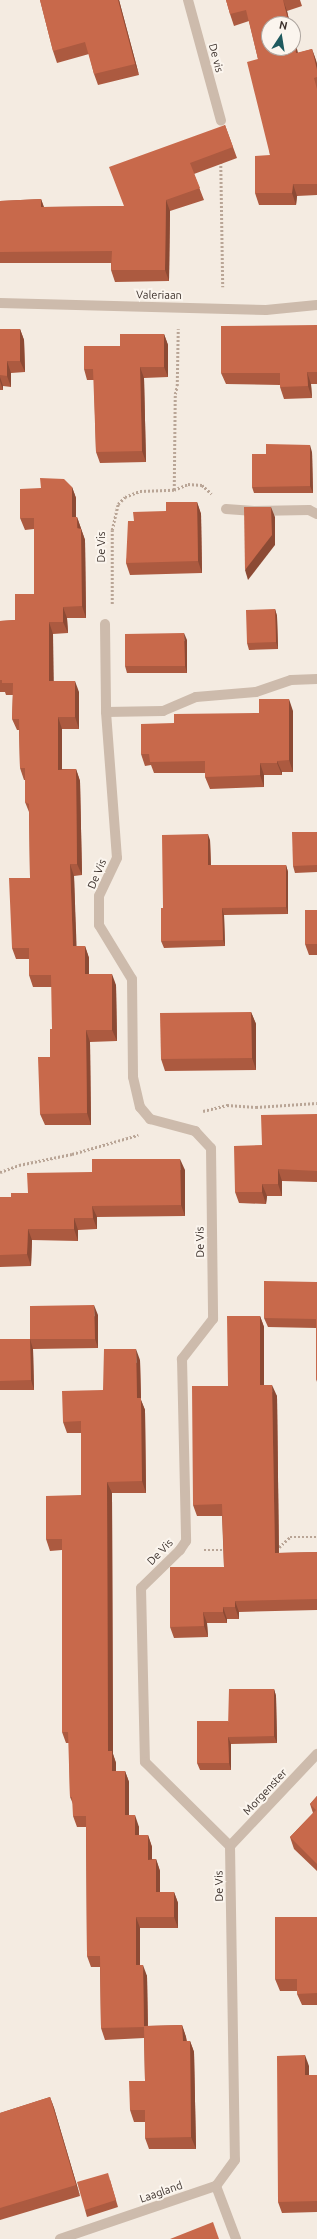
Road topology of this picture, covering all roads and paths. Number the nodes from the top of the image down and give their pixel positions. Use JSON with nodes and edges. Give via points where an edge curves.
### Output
{"nodes":[{"id":1,"x":188,"y":0,"type":"edge"},
{"id":2,"x":221,"y":121,"type":"dead end"},
{"id":3,"x":221,"y":160,"type":"edge"},
{"id":4,"x":0,"y":303,"type":"edge"},
{"id":5,"x":317,"y":305,"type":"edge"},
{"id":6,"x":223,"y":308,"type":"junction"},
{"id":7,"x":185,"y":327,"type":"dead end"},
{"id":8,"x":174,"y":490,"type":"junction"},
{"id":9,"x":226,"y":509,"type":"joint"},
{"id":10,"x":317,"y":514,"type":"edge"},
{"id":11,"x":105,"y":624,"type":"joint"},
{"id":12,"x":317,"y":679,"type":"edge"},
{"id":13,"x":106,"y":712,"type":"junction"},
{"id":14,"x":317,"y":1537,"type":"edge"},
{"id":15,"x":180,"y":1550,"type":"junction"},
{"id":16,"x":232,"y":1550,"type":"edge"},
{"id":17,"x":269,"y":1550,"type":"edge"},
{"id":18,"x":317,"y":1754,"type":"edge"},
{"id":19,"x":230,"y":1846,"type":"junction"},
{"id":20,"x":216,"y":2186,"type":"junction"},
{"id":21,"x":60,"y":2239,"type":"edge"},
{"id":22,"x":236,"y":2239,"type":"edge"}],
"edges":[{"from":1,"to":2,"type":"street","name":"De vis"},
{"from":3,"to":6,"type":"path"},
{"from":4,"to":6,"type":"street","name":"Valeriaan"},
{"from":5,"to":6,"type":"street","name":"Valeriaan","via":[[266,310]]},
{"from":7,"to":8,"type":"path","via":[[178,327]]},
{"from":8,"to":9,"type":"path","name":"De Vis","via":[[188,484],[202,485]]},
{"from":8,"to":11,"type":"path","name":"De Vis","via":[[140,491],[125,497],[118,504],[112,530],[112,612]]},
{"from":9,"to":10,"type":"street","via":[[309,510]]},
{"from":11,"to":13,"type":"street","name":"De Vis"},
{"from":12,"to":13,"type":"street","via":[[291,680],[256,692],[196,697],[163,711]]},
{"from":13,"to":15,"type":"street","name":"De Vis","via":[[117,858],[100,896],[99,925],[132,979],[133,1077],[140,1107],[150,1119],[195,1131],[211,1148],[213,1319],[182,1359],[186,1541]]},
{"from":14,"to":17,"type":"path","via":[[290,1537],[276,1550]]},
{"from":15,"to":16,"type":"path"},
{"from":15,"to":19,"type":"street","name":"De Vis","via":[[141,1588],[145,1762]]},
{"from":18,"to":19,"type":"street","name":"Morgenster"},
{"from":19,"to":20,"type":"street","name":"De Vis","via":[[235,2160]]},
{"from":20,"to":21,"type":"street","name":"Laagland"},
{"from":20,"to":22,"type":"street"}]}
